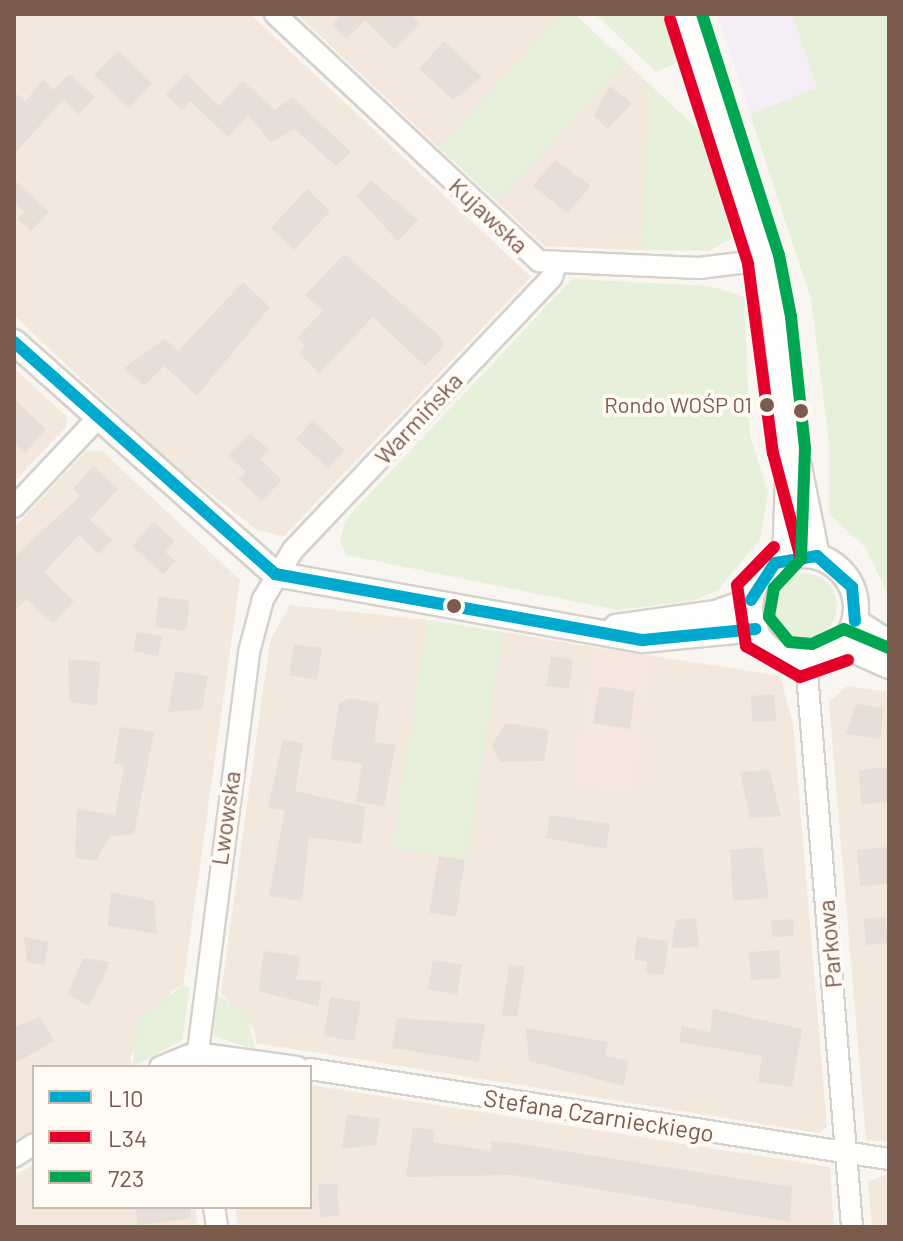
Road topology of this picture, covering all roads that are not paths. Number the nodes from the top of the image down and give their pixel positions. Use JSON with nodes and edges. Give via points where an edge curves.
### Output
{"nodes":[{"id":1,"x":275,"y":14,"type":"edge"},
{"id":2,"x":685,"y":14,"type":"edge"},
{"id":3,"x":764,"y":260,"type":"junction"},
{"id":4,"x":557,"y":262,"type":"junction"},
{"id":5,"x":14,"y":342,"type":"edge"},
{"id":6,"x":97,"y":419,"type":"junction"},
{"id":7,"x":789,"y":451,"type":"junction"},
{"id":8,"x":14,"y":507,"type":"edge"},
{"id":9,"x":817,"y":556,"type":"junction"},
{"id":10,"x":785,"y":558,"type":"junction"},
{"id":11,"x":275,"y":574,"type":"junction"},
{"id":12,"x":751,"y":600,"type":"junction"},
{"id":13,"x":855,"y":621,"type":"junction"},
{"id":14,"x":601,"y":629,"type":"junction"},
{"id":15,"x":755,"y":629,"type":"junction"},
{"id":16,"x":889,"y":643,"type":"edge"},
{"id":17,"x":842,"y":645,"type":"junction"},
{"id":18,"x":806,"y":661,"type":"junction"},
{"id":19,"x":889,"y":666,"type":"edge"},
{"id":20,"x":195,"y":1060,"type":"edge"},
{"id":21,"x":170,"y":1065,"type":"edge"},
{"id":22,"x":268,"y":1065,"type":"edge"},
{"id":23,"x":312,"y":1069,"type":"edge"},
{"id":24,"x":32,"y":1145,"type":"edge"},
{"id":25,"x":847,"y":1154,"type":"junction"},
{"id":26,"x":14,"y":1157,"type":"edge"},
{"id":27,"x":889,"y":1159,"type":"edge"},
{"id":28,"x":852,"y":1227,"type":"edge"}],
"edges":[{"from":1,"to":4,"type":"street","name":"Kujawska","via":[[537,259]]},
{"from":2,"to":3,"type":"street"},
{"from":3,"to":4,"type":"street","name":"Kujawska","via":[[699,268]]},
{"from":3,"to":7,"type":"street"},
{"from":4,"to":11,"type":"street","name":"Warmińska","via":[[552,277]]},
{"from":5,"to":6,"type":"street"},
{"from":6,"to":8,"type":"street"},
{"from":6,"to":11,"type":"street"},
{"from":7,"to":9,"type":"street","via":[[799,467]]},
{"from":7,"to":10,"type":"street"},
{"from":9,"to":10,"type":"street"},
{"from":9,"to":13,"type":"street","via":[[852,587]]},
{"from":10,"to":12,"type":"street","via":[[766,569]]},
{"from":11,"to":14,"type":"street"},
{"from":11,"to":20,"type":"street","name":"Lwowska","via":[[249,652]]},
{"from":12,"to":14,"type":"street","via":[[716,613]]},
{"from":12,"to":15,"type":"street"},
{"from":13,"to":16,"type":"street"},
{"from":13,"to":17,"type":"street"},
{"from":14,"to":15,"type":"street","via":[[643,640]]},
{"from":15,"to":18,"type":"street","via":[[783,657]]},
{"from":17,"to":18,"type":"street"},
{"from":17,"to":19,"type":"street"},
{"from":18,"to":25,"type":"street","name":"Parkowa"},
{"from":20,"to":21,"type":"street"},
{"from":20,"to":22,"type":"street"},
{"from":23,"to":25,"type":"street","name":"Stefana Czarnieckiego"},
{"from":24,"to":26,"type":"street"},
{"from":25,"to":27,"type":"street","name":"Stefana Czarnieckiego"},
{"from":25,"to":28,"type":"street","name":"Parkowa"}]}
